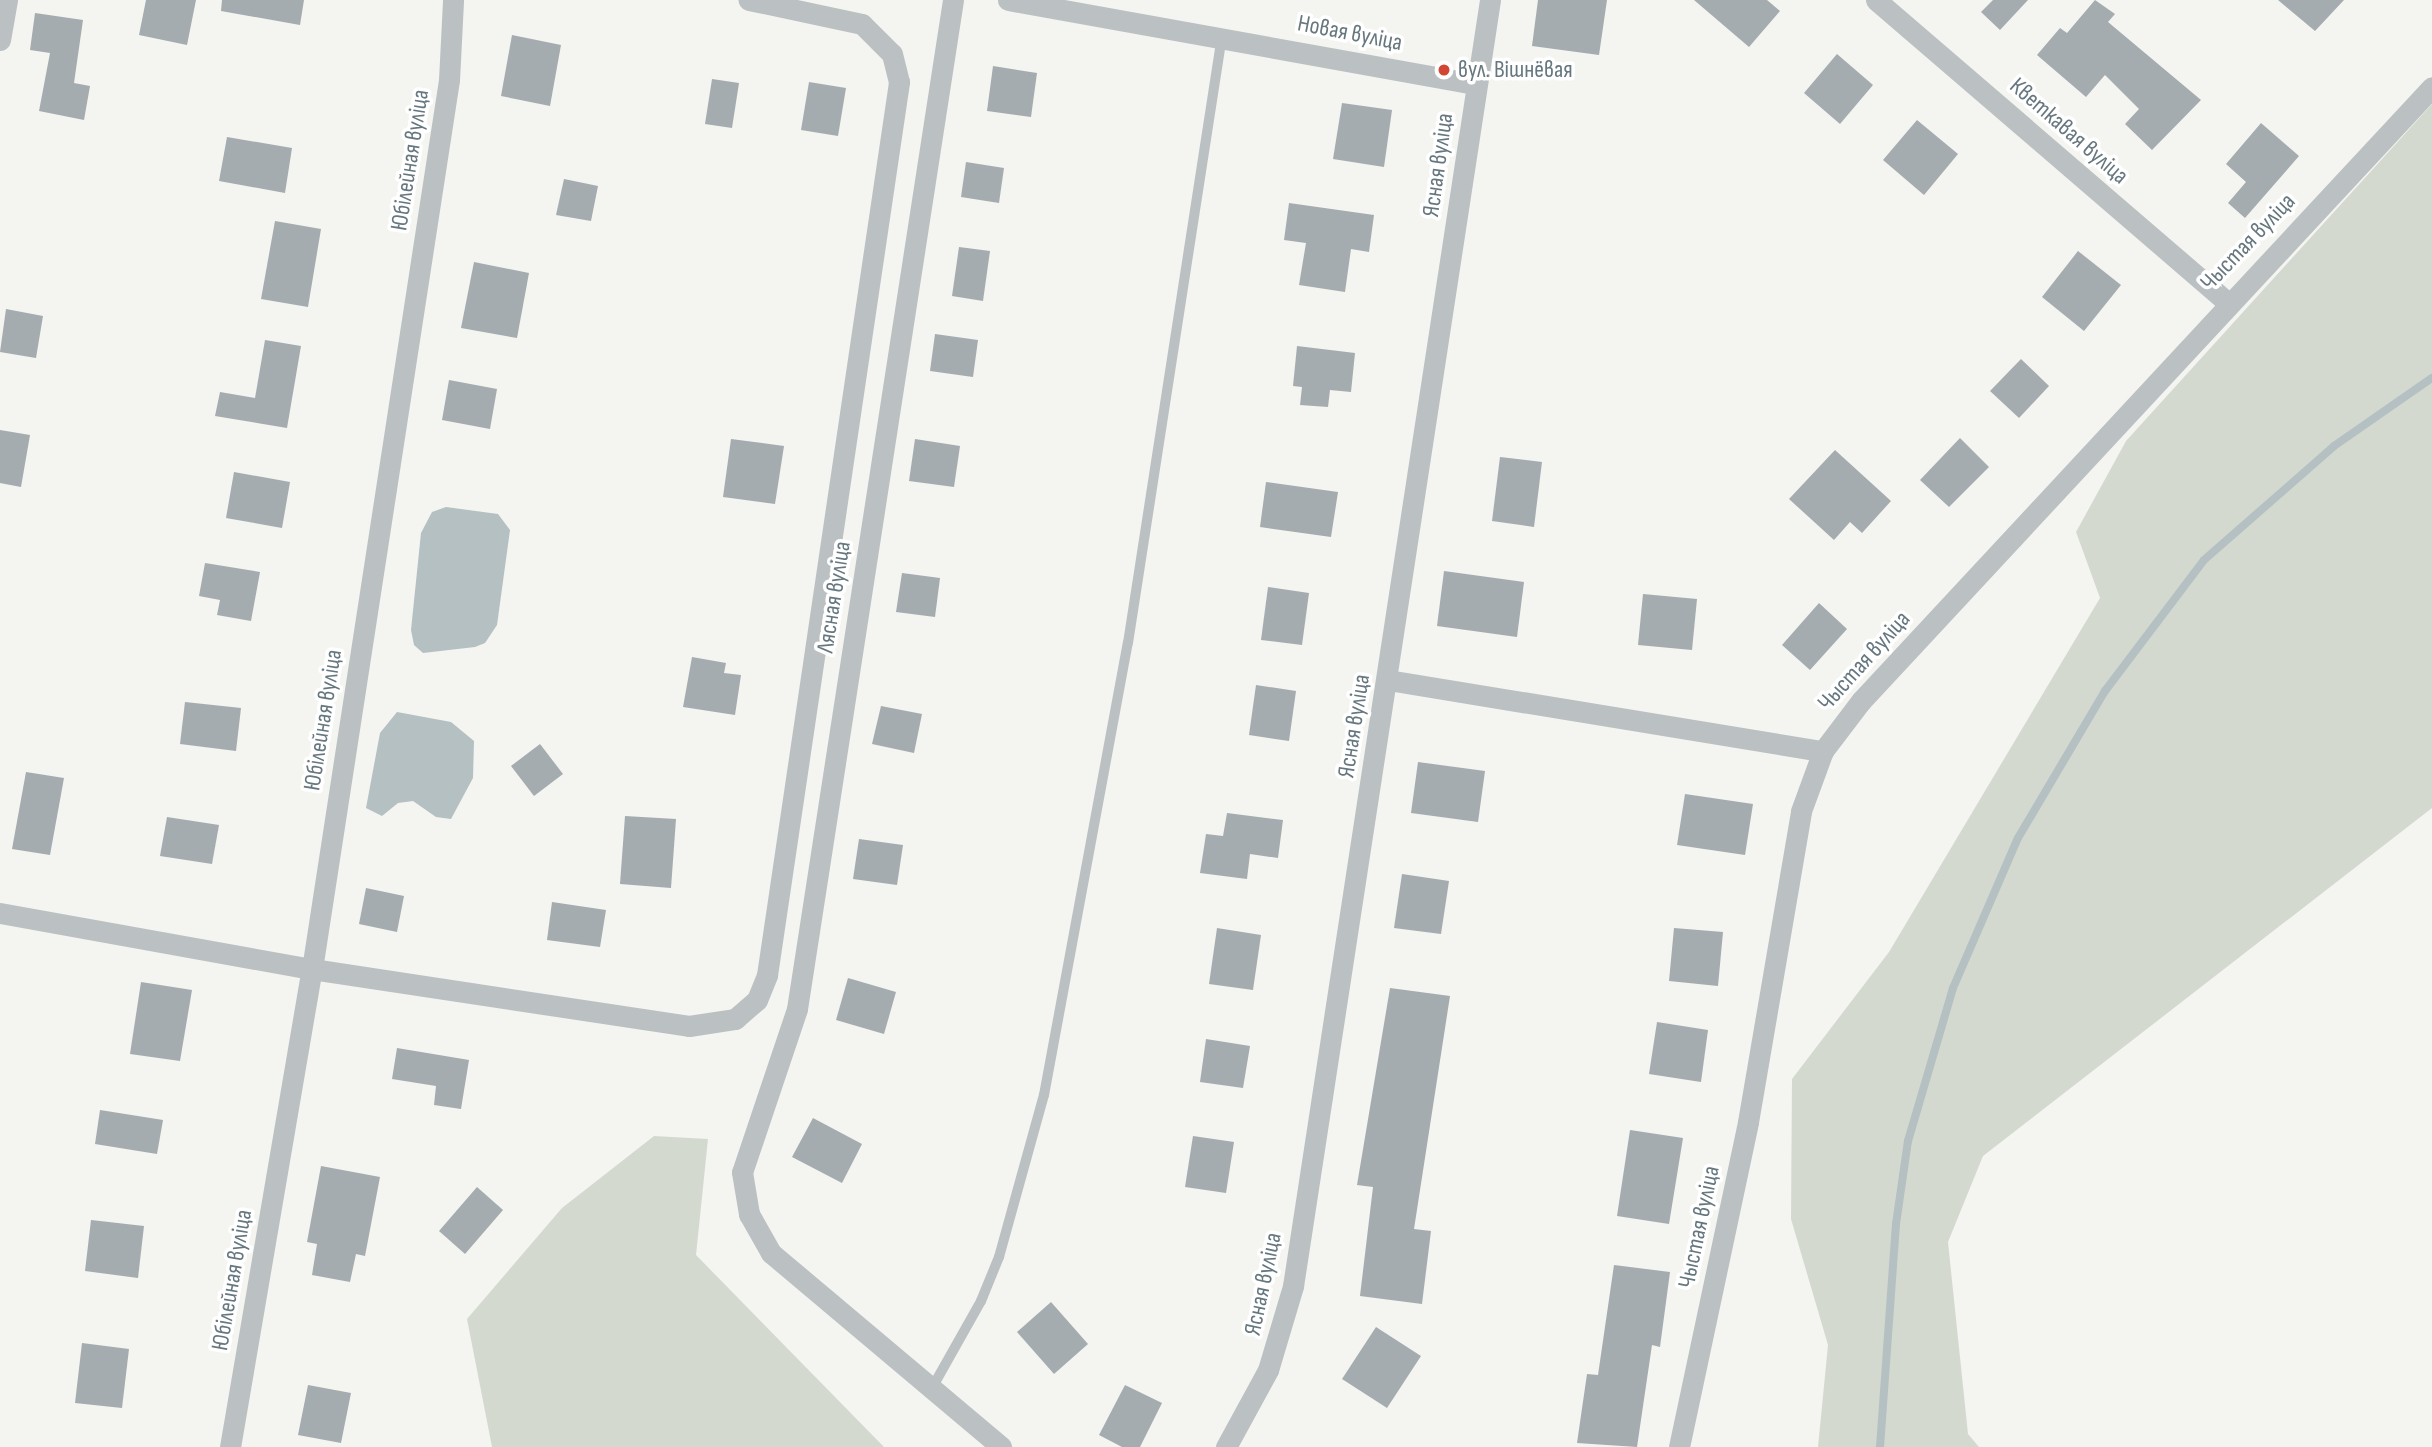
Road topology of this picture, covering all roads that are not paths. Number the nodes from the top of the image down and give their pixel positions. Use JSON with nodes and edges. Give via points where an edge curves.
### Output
{"nodes":[{"id":1,"x":7,"y":0,"type":"edge"},
{"id":2,"x":453,"y":0,"type":"edge"},
{"id":3,"x":749,"y":0,"type":"edge"},
{"id":4,"x":953,"y":0,"type":"edge"},
{"id":5,"x":1008,"y":0,"type":"edge"},
{"id":6,"x":1490,"y":0,"type":"edge"},
{"id":7,"x":1876,"y":0,"type":"edge"},
{"id":8,"x":1222,"y":36,"type":"junction"},
{"id":9,"x":0,"y":40,"type":"edge"},
{"id":10,"x":1476,"y":84,"type":"junction"},
{"id":11,"x":2432,"y":86,"type":"edge"},
{"id":12,"x":2227,"y":302,"type":"junction"},
{"id":13,"x":1388,"y":680,"type":"junction"},
{"id":14,"x":1823,"y":751,"type":"junction"},
{"id":15,"x":0,"y":913,"type":"edge"},
{"id":16,"x":312,"y":969,"type":"junction"},
{"id":17,"x":932,"y":1388,"type":"junction"},
{"id":18,"x":230,"y":1447,"type":"edge"},
{"id":19,"x":1001,"y":1447,"type":"edge"},
{"id":20,"x":1226,"y":1447,"type":"edge"},
{"id":21,"x":1679,"y":1447,"type":"edge"}],
"edges":[{"from":1,"to":9,"type":"street"},
{"from":2,"to":16,"type":"street","name":"Юбілейная вуліца","via":[[449,80]]},
{"from":3,"to":16,"type":"street","name":"Лясная вуліца","via":[[849,19],[874,32],[892,54],[898,97],[767,975],[757,1000],[735,1019],[689,1026]]},
{"from":4,"to":17,"type":"street","name":"Лясная вуліца","via":[[797,1009],[782,1063],[747,1148],[744,1194],[771,1252]]},
{"from":5,"to":8,"type":"street","name":"Новая вуліца"},
{"from":6,"to":10,"type":"street","name":"Ясная вуліца"},
{"from":7,"to":12,"type":"street","name":"Кветкавая вуліца"},
{"from":8,"to":10,"type":"street","name":"Новая вуліца"},
{"from":8,"to":17,"type":"lane","via":[[1128,643],[1044,1095],[999,1257],[981,1301]]},
{"from":10,"to":13,"type":"street","name":"Ясная вуліца"},
{"from":11,"to":12,"type":"street","name":"Чыстая вуліца"},
{"from":12,"to":14,"type":"street","name":"Чыстая вуліца","via":[[1870,691]]},
{"from":13,"to":14,"type":"street"},
{"from":13,"to":20,"type":"street","name":"Ясная вуліца","via":[[1293,1286],[1268,1370]]},
{"from":14,"to":21,"type":"street","name":"Чыстая вуліца","via":[[1801,811],[1748,1122]]},
{"from":15,"to":16,"type":"street","name":"Лясная вуліца"},
{"from":16,"to":18,"type":"street","name":"Юбілейная вуліца"},
{"from":17,"to":19,"type":"street"}]}
